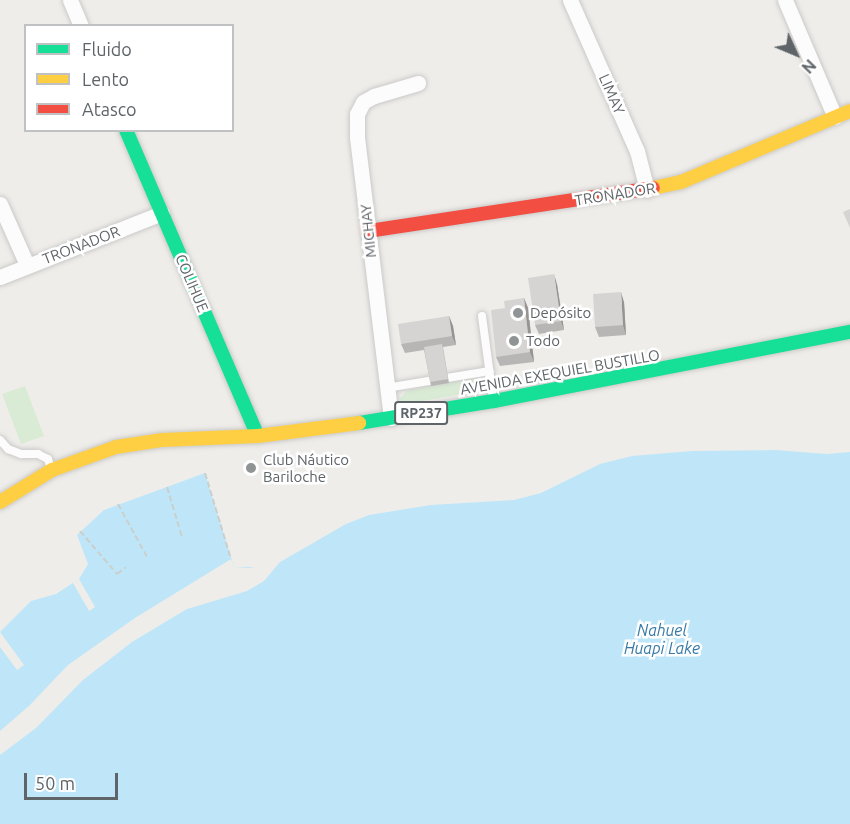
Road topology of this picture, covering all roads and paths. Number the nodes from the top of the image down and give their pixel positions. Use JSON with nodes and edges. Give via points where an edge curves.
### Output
{"nodes":[{"id":1,"x":70,"y":0,"type":"edge"},
{"id":2,"x":570,"y":0,"type":"edge"},
{"id":3,"x":785,"y":0,"type":"edge"},
{"id":4,"x":80,"y":24,"type":"edge"},
{"id":5,"x":418,"y":83,"type":"dead end"},
{"id":6,"x":850,"y":111,"type":"edge"},
{"id":7,"x":835,"y":117,"type":"junction"},
{"id":8,"x":127,"y":132,"type":"edge"},
{"id":9,"x":647,"y":190,"type":"junction"},
{"id":10,"x":0,"y":204,"type":"edge"},
{"id":11,"x":162,"y":213,"type":"junction"},
{"id":12,"x":368,"y":231,"type":"junction"},
{"id":13,"x":27,"y":265,"type":"junction"},
{"id":14,"x":0,"y":277,"type":"edge"},
{"id":15,"x":482,"y":316,"type":"dead end"},
{"id":16,"x":850,"y":332,"type":"edge"},
{"id":17,"x":490,"y":371,"type":"junction"},
{"id":18,"x":386,"y":388,"type":"junction"},
{"id":19,"x":494,"y":401,"type":"junction"},
{"id":20,"x":391,"y":418,"type":"junction"},
{"id":21,"x":258,"y":436,"type":"junction"},
{"id":22,"x":0,"y":440,"type":"edge"},
{"id":23,"x":52,"y":470,"type":"junction"},
{"id":24,"x":205,"y":473,"type":"dead end"},
{"id":25,"x":167,"y":487,"type":"dead end"},
{"id":26,"x":0,"y":502,"type":"edge"},
{"id":27,"x":118,"y":504,"type":"dead end"},
{"id":28,"x":80,"y":531,"type":"dead end"},
{"id":29,"x":182,"y":537,"type":"dead end"},
{"id":30,"x":147,"y":557,"type":"dead end"},
{"id":31,"x":231,"y":559,"type":"dead end"},
{"id":32,"x":126,"y":567,"type":"dead end"}],
"edges":[{"from":1,"to":4,"type":"street"},
{"from":2,"to":9,"type":"street","name":"LIMAY","via":[[637,151]]},
{"from":3,"to":7,"type":"street"},
{"from":5,"to":12,"type":"street","name":"MICHAY","via":[[374,96],[363,102],[357,114]]},
{"from":6,"to":7,"type":"main road","name":"TRONADOR"},
{"from":7,"to":9,"type":"main road","name":"TRONADOR","via":[[702,175]]},
{"from":8,"to":11,"type":"main road","name":"COLIHUE"},
{"from":9,"to":12,"type":"main road","name":"TRONADOR"},
{"from":10,"to":13,"type":"street"},
{"from":11,"to":13,"type":"street","name":"TRONADOR"},
{"from":11,"to":21,"type":"main road","name":"COLIHUE"},
{"from":12,"to":18,"type":"street","name":"MICHAY"},
{"from":13,"to":14,"type":"street","name":"TRONADOR"},
{"from":15,"to":17,"type":"lane"},
{"from":16,"to":19,"type":"main road","name":"AVENIDA EXEQUIEL BUSTILLO","number":"RP237"},
{"from":17,"to":18,"type":"lane"},
{"from":17,"to":19,"type":"lane"},
{"from":18,"to":20,"type":"street","name":"MICHAY"},
{"from":19,"to":20,"type":"main road","name":"AVENIDA EXEQUIEL BUSTILLO","number":"RP237"},
{"from":20,"to":21,"type":"main road","name":"AVENIDA EXEQUIEL BUSTILLO","number":"RP237"},
{"from":21,"to":23,"type":"main road","name":"AVENIDA EXEQUIEL BUSTILLO","number":"RP237","via":[[162,440],[116,447]]},
{"from":22,"to":23,"type":"lane","via":[[8,449],[48,459]]},
{"from":23,"to":26,"type":"main road","name":"AVENIDA EXEQUIEL BUSTILLO","number":"RP237"},
{"from":24,"to":31,"type":"path"},
{"from":25,"to":29,"type":"path"},
{"from":27,"to":30,"type":"path"},
{"from":28,"to":32,"type":"path","via":[[117,574]]}]}
